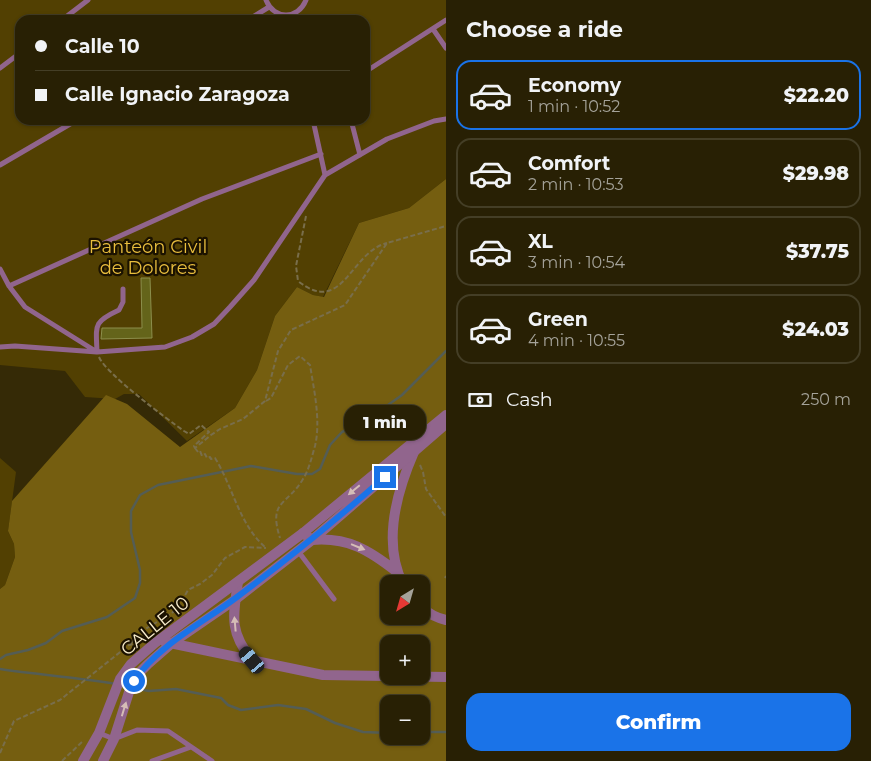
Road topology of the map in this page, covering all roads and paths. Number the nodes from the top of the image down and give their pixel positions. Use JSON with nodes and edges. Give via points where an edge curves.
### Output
{"nodes":[{"id":1,"x":88,"y":0,"type":"edge"},
{"id":2,"x":266,"y":0,"type":"edge"},
{"id":3,"x":306,"y":0,"type":"edge"},
{"id":4,"x":269,"y":7,"type":"junction"},
{"id":5,"x":68,"y":15,"type":"edge"},
{"id":6,"x":256,"y":15,"type":"edge"},
{"id":7,"x":281,"y":15,"type":"edge"},
{"id":8,"x":293,"y":15,"type":"edge"},
{"id":9,"x":446,"y":20,"type":"edge"},
{"id":10,"x":433,"y":29,"type":"junction"},
{"id":11,"x":446,"y":48,"type":"edge"},
{"id":12,"x":15,"y":57,"type":"edge"},
{"id":13,"x":0,"y":68,"type":"edge"},
{"id":14,"x":370,"y":69,"type":"edge"},
{"id":15,"x":446,"y":118,"type":"edge"},
{"id":16,"x":68,"y":125,"type":"edge"},
{"id":17,"x":314,"y":125,"type":"edge"},
{"id":18,"x":352,"y":125,"type":"edge"},
{"id":19,"x":321,"y":154,"type":"junction"},
{"id":20,"x":360,"y":155,"type":"junction"},
{"id":21,"x":0,"y":165,"type":"edge"},
{"id":22,"x":325,"y":175,"type":"junction"},
{"id":23,"x":309,"y":199,"type":"junction"},
{"id":24,"x":446,"y":226,"type":"edge"},
{"id":25,"x":387,"y":244,"type":"junction"},
{"id":26,"x":0,"y":269,"type":"edge"},
{"id":27,"x":9,"y":286,"type":"junction"},
{"id":28,"x":123,"y":289,"type":"dead end"},
{"id":29,"x":0,"y":347,"type":"edge"},
{"id":30,"x":97,"y":352,"type":"junction"},
{"id":31,"x":265,"y":401,"type":"junction"},
{"id":32,"x":446,"y":414,"type":"edge"},
{"id":33,"x":446,"y":424,"type":"edge"},
{"id":34,"x":195,"y":448,"type":"junction"},
{"id":35,"x":414,"y":452,"type":"junction"},
{"id":36,"x":446,"y":517,"type":"edge"},
{"id":37,"x":302,"y":534,"type":"junction"},
{"id":38,"x":312,"y":540,"type":"junction"},
{"id":39,"x":283,"y":548,"type":"junction"},
{"id":40,"x":298,"y":551,"type":"junction"},
{"id":41,"x":268,"y":553,"type":"junction"},
{"id":42,"x":397,"y":572,"type":"junction"},
{"id":43,"x":398,"y":575,"type":"edge"},
{"id":44,"x":238,"y":582,"type":"junction"},
{"id":45,"x":236,"y":599,"type":"junction"},
{"id":46,"x":334,"y":599,"type":"dead end"},
{"id":47,"x":430,"y":613,"type":"edge"},
{"id":48,"x":446,"y":620,"type":"edge"},
{"id":49,"x":157,"y":642,"type":"junction"},
{"id":50,"x":172,"y":643,"type":"junction"},
{"id":51,"x":129,"y":645,"type":"junction"},
{"id":52,"x":252,"y":660,"type":"junction"},
{"id":53,"x":446,"y":677,"type":"edge"},
{"id":54,"x":99,"y":734,"type":"junction"},
{"id":55,"x":114,"y":739,"type":"junction"},
{"id":56,"x":191,"y":747,"type":"junction"},
{"id":57,"x":0,"y":753,"type":"edge"},
{"id":58,"x":84,"y":761,"type":"edge"},
{"id":59,"x":103,"y":761,"type":"edge"},
{"id":60,"x":152,"y":761,"type":"edge"},
{"id":61,"x":212,"y":761,"type":"edge"}],
"edges":[{"from":1,"to":5,"type":"lane"},
{"from":2,"to":4,"type":"lane"},
{"from":3,"to":8,"type":"lane","via":[[300,11]]},
{"from":4,"to":6,"type":"lane"},
{"from":4,"to":7,"type":"lane"},
{"from":9,"to":10,"type":"lane"},
{"from":10,"to":11,"type":"lane"},
{"from":10,"to":14,"type":"lane"},
{"from":12,"to":13,"type":"lane"},
{"from":15,"to":20,"type":"lane","via":[[387,139]]},
{"from":16,"to":21,"type":"lane"},
{"from":17,"to":19,"type":"lane"},
{"from":18,"to":20,"type":"lane"},
{"from":19,"to":22,"type":"lane"},
{"from":19,"to":27,"type":"lane","via":[[202,199]]},
{"from":20,"to":22,"type":"lane"},
{"from":22,"to":23,"type":"lane"},
{"from":23,"to":25,"type":"path","via":[[296,266],[298,280],[309,290],[333,290],[368,253]]},
{"from":23,"to":30,"type":"lane","via":[[254,280],[214,324],[192,337],[164,347]]},
{"from":24,"to":25,"type":"path"},
{"from":25,"to":31,"type":"path","via":[[345,305],[291,330],[278,351]]},
{"from":26,"to":27,"type":"lane"},
{"from":27,"to":30,"type":"lane","via":[[25,307]]},
{"from":28,"to":30,"type":"lane","via":[[119,310],[104,317],[96,329]]},
{"from":29,"to":30,"type":"lane"},
{"from":30,"to":34,"type":"path","via":[[101,363],[114,376],[184,431],[189,434],[201,425],[208,432]]},
{"from":31,"to":34,"type":"path","via":[[243,419],[220,429]]},
{"from":31,"to":39,"type":"path","via":[[270,398],[288,365],[300,356],[310,365],[317,423],[315,444],[304,479],[278,508],[275,522]]},
{"from":32,"to":37,"type":"street","name":"CALLE 10","one_way":true},
{"from":33,"to":35,"type":"street","name":"CALLE 10"},
{"from":34,"to":41,"type":"path","via":[[202,456],[205,454],[211,460],[215,458],[243,518]]},
{"from":35,"to":36,"type":"path","via":[[426,488]]},
{"from":35,"to":38,"type":"street","name":"CALLE 10"},
{"from":35,"to":42,"type":"street","via":[[397,499],[394,543]]},
{"from":37,"to":38,"type":"street"},
{"from":37,"to":39,"type":"street","name":"CALLE 10"},
{"from":38,"to":40,"type":"street","name":"CALLE 10"},
{"from":38,"to":42,"type":"street","one_way":true,"via":[[330,538],[349,543],[368,551]]},
{"from":39,"to":41,"type":"street","name":"CALLE 10"},
{"from":40,"to":45,"type":"street","name":"CALLE 10"},
{"from":40,"to":46,"type":"lane"},
{"from":41,"to":44,"type":"street","name":"CALLE 10"},
{"from":41,"to":51,"type":"path","via":[[245,547],[226,558],[212,575],[188,590],[180,606],[147,628]]},
{"from":42,"to":43,"type":"street"},
{"from":44,"to":45,"type":"street"},
{"from":44,"to":49,"type":"street","name":"CALLE 10"},
{"from":45,"to":50,"type":"street","name":"CALLE 10"},
{"from":52,"to":45,"type":"street","one_way":true,"via":[[237,637],[234,621]]},
{"from":47,"to":48,"type":"street"},
{"from":49,"to":50,"type":"street"},
{"from":49,"to":51,"type":"path"},
{"from":49,"to":54,"type":"street","name":"CALLE 10","via":[[131,664],[120,679]]},
{"from":50,"to":52,"type":"street"},
{"from":55,"to":50,"type":"street","name":"CALLE 10","one_way":true,"via":[[132,685],[148,664]]},
{"from":51,"to":57,"type":"path","via":[[60,700],[14,721]]},
{"from":52,"to":53,"type":"street","via":[[323,675]]},
{"from":54,"to":55,"type":"lane"},
{"from":54,"to":58,"type":"street","name":"CALLE 10"},
{"from":55,"to":56,"type":"lane","via":[[137,730],[168,731]]},
{"from":55,"to":59,"type":"street","name":"CALLE 10"},
{"from":56,"to":60,"type":"lane"},
{"from":56,"to":61,"type":"lane"}]}
